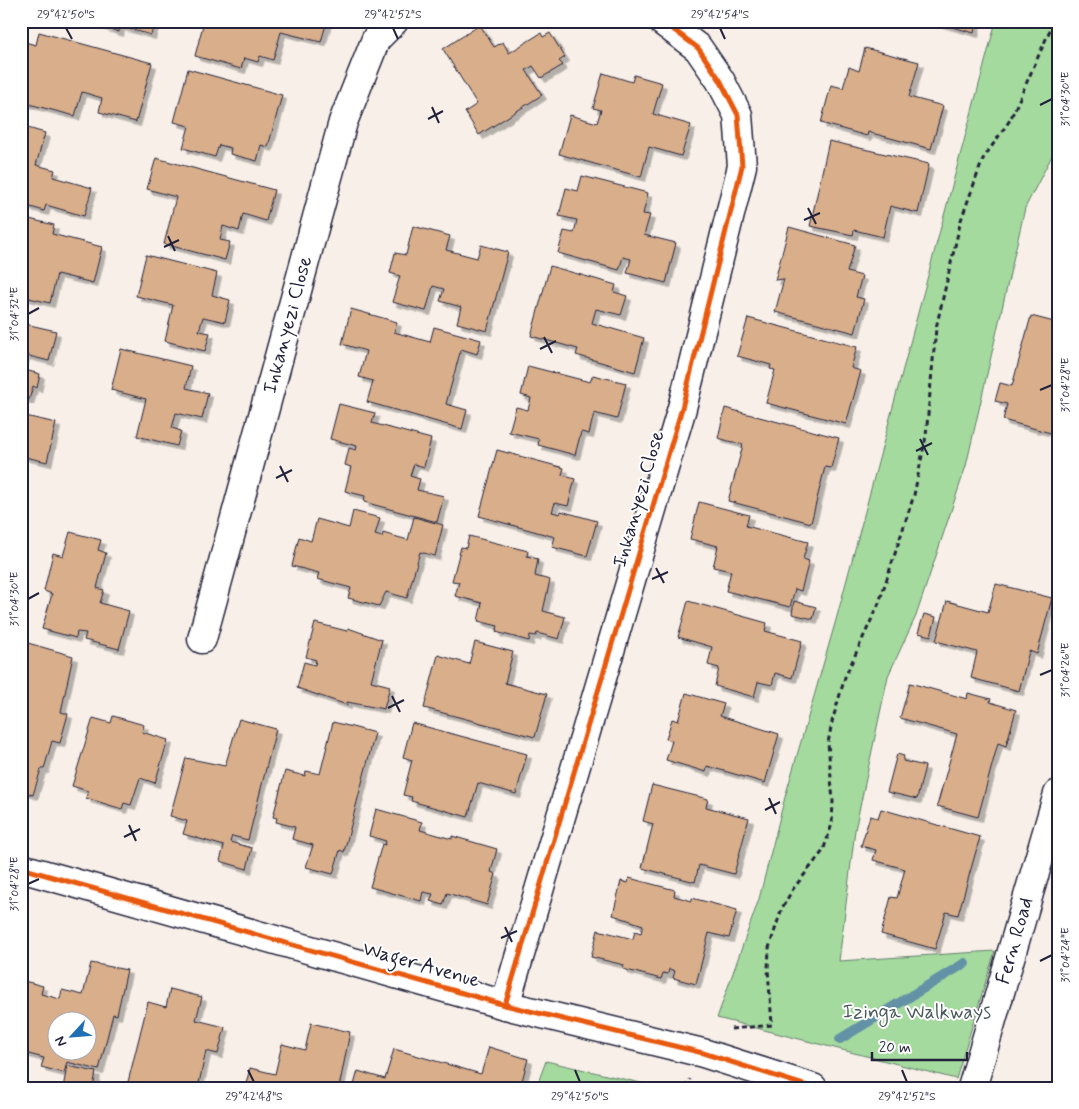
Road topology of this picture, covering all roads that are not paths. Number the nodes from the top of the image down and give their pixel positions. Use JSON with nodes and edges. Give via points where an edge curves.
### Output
{"nodes":[{"id":1,"x":394,"y":21,"type":"edge"},
{"id":2,"x":662,"y":21,"type":"edge"},
{"id":3,"x":202,"y":639,"type":"dead end"},
{"id":4,"x":1058,"y":794,"type":"edge"},
{"id":5,"x":21,"y":868,"type":"edge"},
{"id":6,"x":505,"y":1005,"type":"junction"},
{"id":7,"x":813,"y":1088,"type":"edge"},
{"id":8,"x":972,"y":1088,"type":"edge"}],
"edges":[{"from":1,"to":3,"type":"street","name":"Inkanyezi Close","via":[[376,39],[343,122]]},
{"from":2,"to":6,"type":"street","name":"Inkanyezi Close","via":[[698,48],[720,80],[738,115],[742,166],[682,408]]},
{"from":4,"to":8,"type":"street","name":"Fern Road"},
{"from":5,"to":6,"type":"street","name":"Wager Avenue"},
{"from":6,"to":7,"type":"street","name":"Wager Avenue","via":[[703,1053]]}]}
